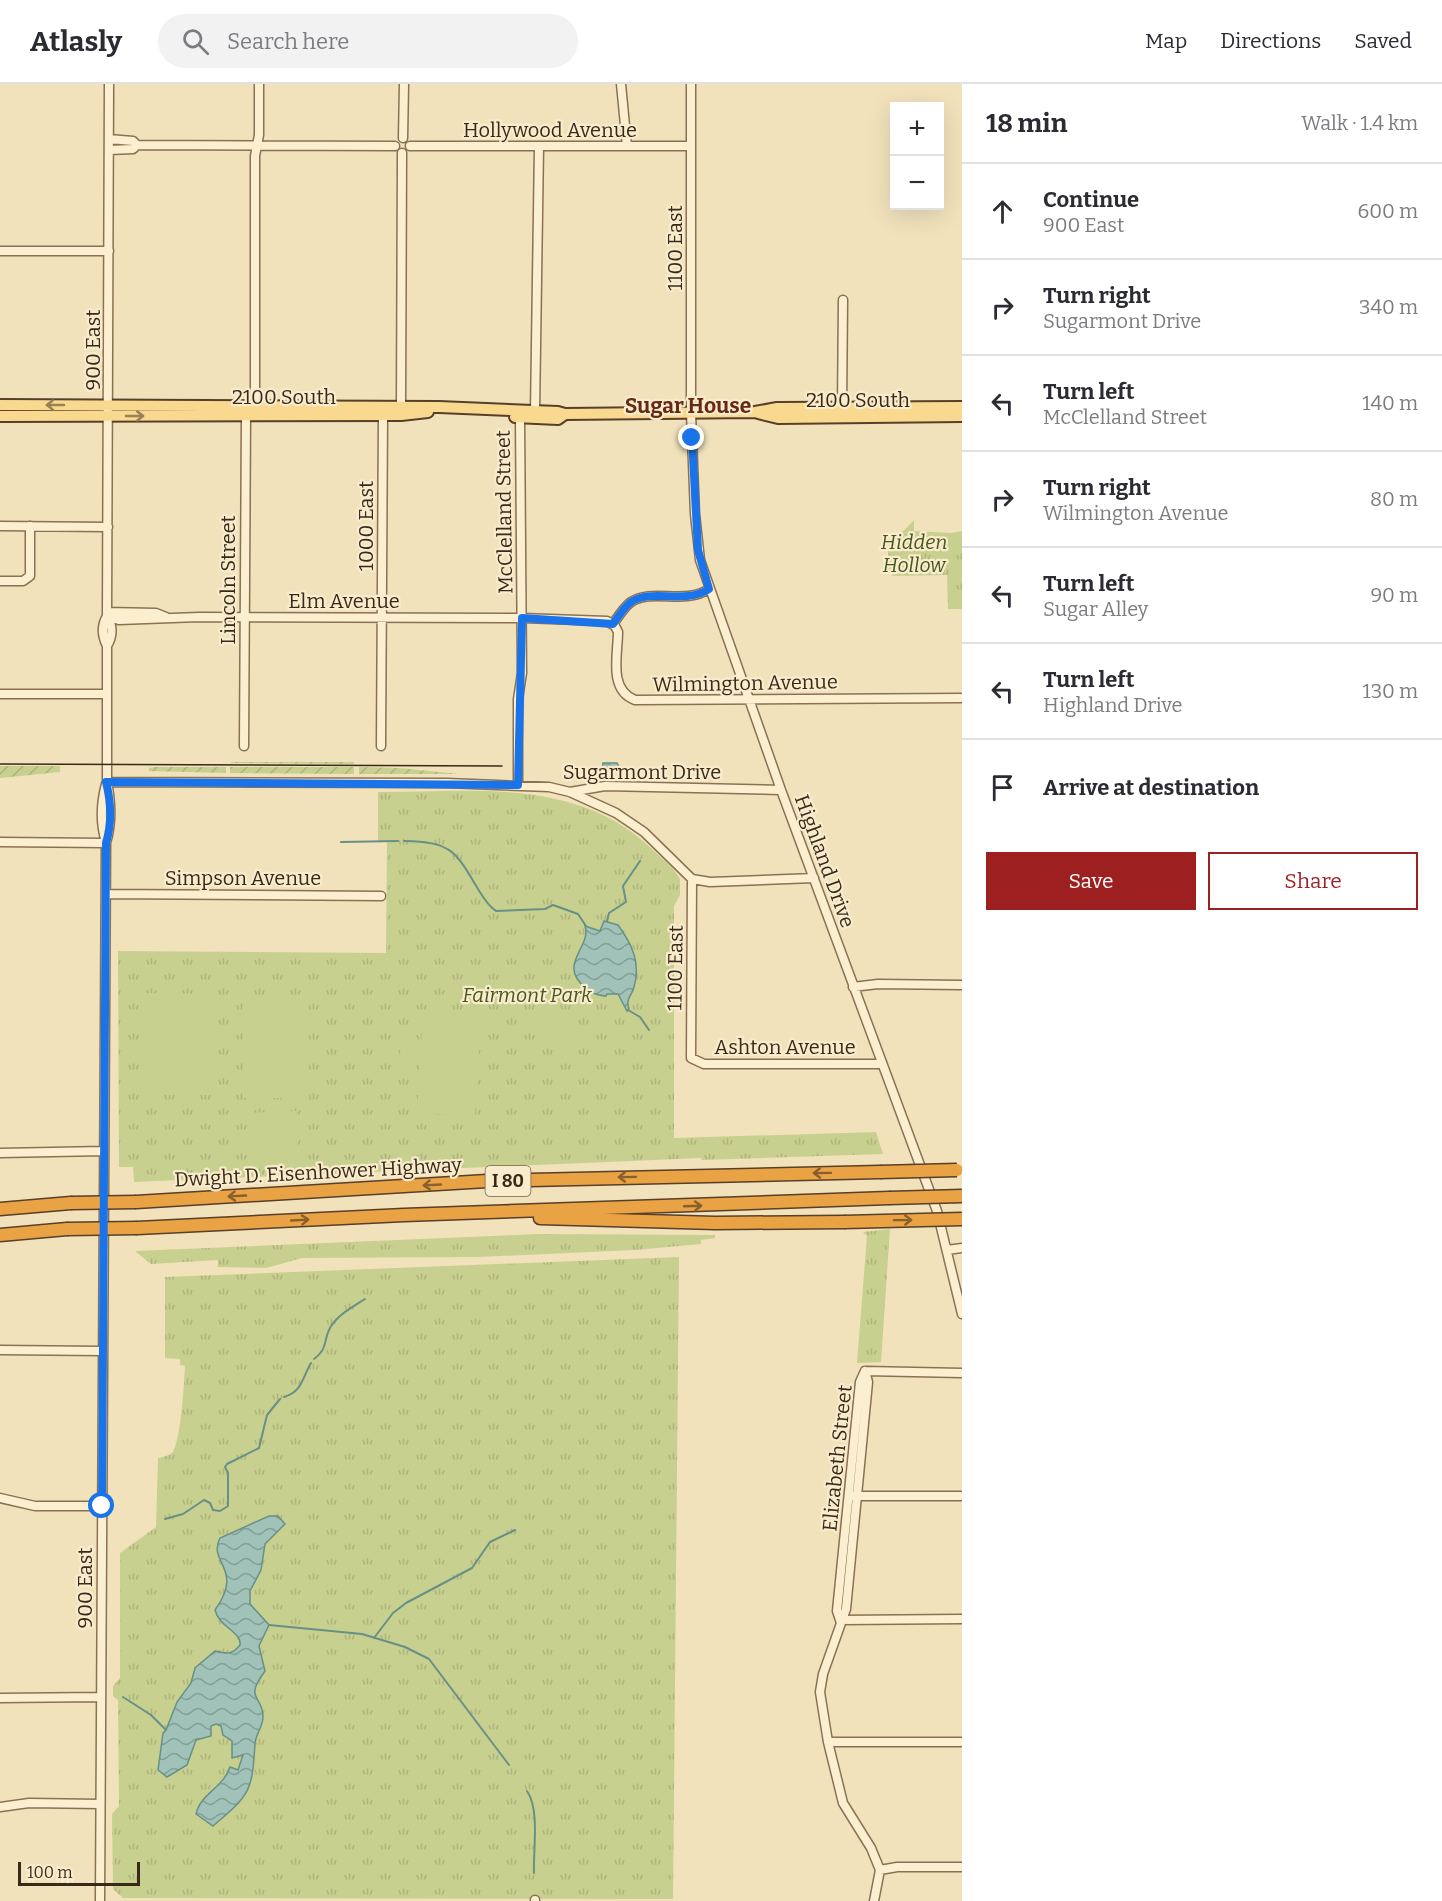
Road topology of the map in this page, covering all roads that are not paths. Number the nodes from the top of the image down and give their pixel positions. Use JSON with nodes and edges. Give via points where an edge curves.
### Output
{"nodes":[{"id":1,"x":110,"y":84,"type":"edge"},
{"id":2,"x":259,"y":84,"type":"edge"},
{"id":3,"x":404,"y":84,"type":"edge"},
{"id":4,"x":621,"y":84,"type":"edge"},
{"id":5,"x":692,"y":84,"type":"edge"},
{"id":6,"x":403,"y":138,"type":"junction"},
{"id":7,"x":109,"y":140,"type":"junction"},
{"id":8,"x":137,"y":145,"type":"junction"},
{"id":9,"x":257,"y":146,"type":"junction"},
{"id":10,"x":395,"y":146,"type":"junction"},
{"id":11,"x":410,"y":146,"type":"junction"},
{"id":12,"x":539,"y":146,"type":"junction"},
{"id":13,"x":627,"y":146,"type":"junction"},
{"id":14,"x":691,"y":146,"type":"junction"},
{"id":15,"x":109,"y":150,"type":"junction"},
{"id":16,"x":402,"y":153,"type":"junction"},
{"id":17,"x":0,"y":250,"type":"edge"},
{"id":18,"x":109,"y":251,"type":"junction"},
{"id":19,"x":843,"y":300,"type":"dead end"},
{"id":20,"x":0,"y":405,"type":"edge"},
{"id":21,"x":32,"y":405,"type":"junction"},
{"id":22,"x":255,"y":407,"type":"junction"},
{"id":23,"x":267,"y":407,"type":"junction"},
{"id":24,"x":401,"y":407,"type":"junction"},
{"id":25,"x":962,"y":407,"type":"edge"},
{"id":26,"x":842,"y":408,"type":"junction"},
{"id":27,"x":936,"y":409,"type":"junction"},
{"id":28,"x":0,"y":410,"type":"edge"},
{"id":29,"x":109,"y":410,"type":"junction"},
{"id":30,"x":540,"y":412,"type":"junction"},
{"id":31,"x":755,"y":412,"type":"junction"},
{"id":32,"x":691,"y":413,"type":"junction"},
{"id":33,"x":565,"y":414,"type":"junction"},
{"id":34,"x":246,"y":415,"type":"junction"},
{"id":35,"x":355,"y":415,"type":"junction"},
{"id":36,"x":383,"y":415,"type":"junction"},
{"id":37,"x":0,"y":416,"type":"edge"},
{"id":38,"x":962,"y":416,"type":"edge"},
{"id":39,"x":520,"y":418,"type":"junction"},
{"id":40,"x":898,"y":418,"type":"junction"},
{"id":41,"x":0,"y":526,"type":"edge"},
{"id":42,"x":30,"y":526,"type":"junction"},
{"id":43,"x":108,"y":527,"type":"junction"},
{"id":44,"x":0,"y":581,"type":"edge"},
{"id":45,"x":709,"y":589,"type":"junction"},
{"id":46,"x":107,"y":614,"type":"junction"},
{"id":47,"x":244,"y":617,"type":"junction"},
{"id":48,"x":381,"y":618,"type":"junction"},
{"id":49,"x":522,"y":618,"type":"junction"},
{"id":50,"x":613,"y":624,"type":"junction"},
{"id":51,"x":0,"y":694,"type":"edge"},
{"id":52,"x":107,"y":694,"type":"junction"},
{"id":53,"x":962,"y":698,"type":"edge"},
{"id":54,"x":749,"y":699,"type":"junction"},
{"id":55,"x":244,"y":746,"type":"dead end"},
{"id":56,"x":381,"y":746,"type":"dead end"},
{"id":57,"x":106,"y":782,"type":"junction"},
{"id":58,"x":518,"y":785,"type":"junction"},
{"id":59,"x":781,"y":790,"type":"junction"},
{"id":60,"x":570,"y":792,"type":"junction"},
{"id":61,"x":0,"y":842,"type":"edge"},
{"id":62,"x":106,"y":843,"type":"junction"},
{"id":63,"x":814,"y":878,"type":"junction"},
{"id":64,"x":692,"y":879,"type":"junction"},
{"id":65,"x":106,"y":894,"type":"junction"},
{"id":66,"x":381,"y":896,"type":"dead end"},
{"id":67,"x":962,"y":985,"type":"edge"},
{"id":68,"x":854,"y":987,"type":"junction"},
{"id":69,"x":691,"y":1058,"type":"joint"},
{"id":70,"x":882,"y":1064,"type":"junction"},
{"id":71,"x":104,"y":1151,"type":"junction"},
{"id":72,"x":0,"y":1153,"type":"edge"},
{"id":73,"x":960,"y":1170,"type":"edge"},
{"id":74,"x":962,"y":1196,"type":"edge"},
{"id":75,"x":0,"y":1202,"type":"edge"},
{"id":76,"x":51,"y":1205,"type":"junction"},
{"id":77,"x":0,"y":1209,"type":"edge"},
{"id":78,"x":404,"y":1215,"type":"junction"},
{"id":79,"x":962,"y":1219,"type":"edge"},
{"id":80,"x":49,"y":1231,"type":"junction"},
{"id":81,"x":0,"y":1235,"type":"edge"},
{"id":82,"x":0,"y":1243,"type":"edge"},
{"id":83,"x":962,"y":1248,"type":"edge"},
{"id":84,"x":947,"y":1250,"type":"junction"},
{"id":85,"x":962,"y":1314,"type":"edge"},
{"id":86,"x":0,"y":1350,"type":"edge"},
{"id":87,"x":102,"y":1351,"type":"junction"},
{"id":88,"x":962,"y":1372,"type":"edge"},
{"id":89,"x":851,"y":1496,"type":"junction"},
{"id":90,"x":962,"y":1496,"type":"edge"},
{"id":91,"x":0,"y":1498,"type":"edge"},
{"id":92,"x":102,"y":1506,"type":"junction"},
{"id":93,"x":962,"y":1619,"type":"edge"},
{"id":94,"x":840,"y":1620,"type":"junction"},
{"id":95,"x":101,"y":1697,"type":"junction"},
{"id":96,"x":0,"y":1698,"type":"edge"},
{"id":97,"x":828,"y":1742,"type":"junction"},
{"id":98,"x":962,"y":1742,"type":"edge"},
{"id":99,"x":100,"y":1804,"type":"junction"},
{"id":100,"x":0,"y":1807,"type":"edge"},
{"id":101,"x":962,"y":1867,"type":"edge"},
{"id":102,"x":880,"y":1870,"type":"junction"},
{"id":103,"x":100,"y":1901,"type":"edge"},
{"id":104,"x":874,"y":1901,"type":"edge"}],
"edges":[{"from":1,"to":7,"type":"street","name":"900 East"},
{"from":2,"to":9,"type":"street"},
{"from":3,"to":6,"type":"street"},
{"from":4,"to":13,"type":"street"},
{"from":5,"to":14,"type":"street","name":"1100 East"},
{"from":6,"to":10,"type":"street"},
{"from":6,"to":11,"type":"street"},
{"from":7,"to":8,"type":"street","via":[[133,141]]},
{"from":7,"to":15,"type":"street","name":"900 East"},
{"from":8,"to":9,"type":"street"},
{"from":8,"to":15,"type":"street","via":[[133,149]]},
{"from":9,"to":10,"type":"street"},
{"from":9,"to":22,"type":"street"},
{"from":10,"to":16,"type":"street"},
{"from":11,"to":12,"type":"street","name":"Hollywood Avenue"},
{"from":11,"to":16,"type":"street"},
{"from":12,"to":13,"type":"street","name":"Hollywood Avenue"},
{"from":12,"to":30,"type":"street","name":"McClelland Street"},
{"from":13,"to":14,"type":"street","name":"Hollywood Avenue"},
{"from":14,"to":32,"type":"street","name":"1100 East"},
{"from":15,"to":18,"type":"street","name":"900 East"},
{"from":16,"to":24,"type":"street"},
{"from":17,"to":18,"type":"street"},
{"from":18,"to":29,"type":"street","name":"900 East"},
{"from":19,"to":26,"type":"street"},
{"from":20,"to":21,"type":"main road","name":"2100 South"},
{"from":21,"to":28,"type":"main road"},
{"from":29,"to":21,"type":"main road","name":"2100 South","one_way":true},
{"from":22,"to":23,"type":"main road","name":"2100 South"},
{"from":22,"to":29,"type":"main road","name":"2100 South"},
{"from":23,"to":24,"type":"main road","name":"2100 South"},
{"from":23,"to":34,"type":"main road"},
{"from":24,"to":30,"type":"main road","name":"2100 South"},
{"from":24,"to":35,"type":"main road","via":[[398,411]]},
{"from":25,"to":27,"type":"main road","name":"2100 South"},
{"from":26,"to":27,"type":"main road","name":"2100 South"},
{"from":26,"to":31,"type":"main road","name":"2100 South"},
{"from":27,"to":40,"type":"main road","via":[[929,413],[902,413]]},
{"from":29,"to":34,"type":"main road","name":"2100 South","one_way":true},
{"from":29,"to":37,"type":"main road","name":"2100 South"},
{"from":29,"to":43,"type":"street","name":"900 East"},
{"from":30,"to":33,"type":"main road","name":"2100 South"},
{"from":30,"to":39,"type":"main road"},
{"from":31,"to":32,"type":"main road","name":"2100 South"},
{"from":31,"to":40,"type":"main road","name":"2100 South","via":[[778,418]]},
{"from":32,"to":33,"type":"main road","name":"2100 South"},
{"from":32,"to":45,"type":"street","name":"Highland Drive","via":[[697,544]]},
{"from":33,"to":39,"type":"main road","name":"2100 South","via":[[558,419]]},
{"from":34,"to":35,"type":"main road","name":"2100 South"},
{"from":34,"to":47,"type":"street","name":"Lincoln Street"},
{"from":35,"to":36,"type":"main road","name":"2100 South"},
{"from":36,"to":39,"type":"main road","name":"2100 South","via":[[480,411]]},
{"from":36,"to":48,"type":"street","name":"1000 East"},
{"from":38,"to":40,"type":"main road","name":"2100 South"},
{"from":39,"to":49,"type":"street","name":"McClelland Street"},
{"from":41,"to":42,"type":"street"},
{"from":42,"to":43,"type":"street"},
{"from":42,"to":44,"type":"street","via":[[30,576],[23,581]]},
{"from":43,"to":46,"type":"street","name":"900 East"},
{"from":45,"to":50,"type":"street","via":[[689,597],[639,599],[629,604]]},
{"from":45,"to":54,"type":"street","name":"Highland Drive"},
{"from":46,"to":47,"type":"street","name":"Elm Avenue"},
{"from":46,"to":52,"type":"street","name":"900 East","via":[[112,627],[107,646]]},
{"from":47,"to":48,"type":"street","name":"Elm Avenue"},
{"from":47,"to":55,"type":"street","name":"Lincoln Street"},
{"from":48,"to":49,"type":"street","name":"Elm Avenue"},
{"from":48,"to":56,"type":"street","name":"1000 East"},
{"from":49,"to":50,"type":"street"},
{"from":49,"to":58,"type":"street","name":"McClelland Street"},
{"from":50,"to":54,"type":"street","name":"Wilmington Avenue","via":[[618,632],[618,685],[630,698]]},
{"from":51,"to":52,"type":"street"},
{"from":52,"to":57,"type":"street","name":"900 East"},
{"from":53,"to":54,"type":"street","name":"Wilmington Avenue"},
{"from":54,"to":59,"type":"street","name":"Highland Drive"},
{"from":57,"to":58,"type":"street","name":"Sugarmont Drive"},
{"from":57,"to":62,"type":"street","name":"900 East","via":[[102,809]]},
{"from":58,"to":60,"type":"street","name":"Sugarmont Drive"},
{"from":59,"to":60,"type":"street","name":"Sugarmont Drive","via":[[605,786]]},
{"from":59,"to":63,"type":"street","name":"Highland Drive"},
{"from":60,"to":64,"type":"street","via":[[635,825]]},
{"from":61,"to":62,"type":"street"},
{"from":62,"to":65,"type":"street","name":"900 East"},
{"from":63,"to":64,"type":"street","via":[[728,882]]},
{"from":63,"to":68,"type":"street","name":"Highland Drive"},
{"from":64,"to":69,"type":"street","name":"1100 East"},
{"from":65,"to":66,"type":"street","name":"Simpson Avenue"},
{"from":65,"to":71,"type":"street","name":"900 East"},
{"from":67,"to":68,"type":"street"},
{"from":68,"to":70,"type":"street","name":"Highland Drive"},
{"from":69,"to":70,"type":"street","name":"Ashton Avenue","via":[[704,1064]]},
{"from":70,"to":84,"type":"street","name":"Highland Drive","via":[[937,1211]]},
{"from":71,"to":72,"type":"street"},
{"from":71,"to":87,"type":"street","name":"900 East"},
{"from":73,"to":76,"type":"highway","name":"Dwight D. Eisenhower Highway","number":"I 80","one_way":true,"bridge":true,"via":[[487,1181]]},
{"from":78,"to":74,"type":"highway","number":"I 80","one_way":true,"bridge":true},
{"from":75,"to":76,"type":"highway"},
{"from":76,"to":77,"type":"highway","name":"Dwight D. Eisenhower Highway","number":"I 80"},
{"from":78,"to":79,"type":"highway","one_way":true,"bridge":true,"via":[[715,1223]]},
{"from":80,"to":78,"type":"highway","number":"I 80","one_way":true,"bridge":true},
{"from":80,"to":81,"type":"highway","number":"I 80"},
{"from":80,"to":82,"type":"highway"},
{"from":83,"to":84,"type":"street"},
{"from":84,"to":85,"type":"street","name":"Highland Drive"},
{"from":86,"to":87,"type":"street"},
{"from":87,"to":92,"type":"street","name":"900 East"},
{"from":88,"to":89,"type":"street","name":"Elizabeth Street","via":[[865,1371],[860,1382]]},
{"from":89,"to":90,"type":"street"},
{"from":89,"to":94,"type":"street","name":"Elizabeth Street","via":[[837,1611]]},
{"from":91,"to":92,"type":"street","via":[[39,1506]]},
{"from":92,"to":95,"type":"street","name":"900 East"},
{"from":93,"to":94,"type":"street"},
{"from":94,"to":97,"type":"street","name":"Elizabeth Street","via":[[821,1686]]},
{"from":95,"to":96,"type":"street"},
{"from":95,"to":99,"type":"street","name":"900 East"},
{"from":97,"to":98,"type":"street"},
{"from":97,"to":102,"type":"street","name":"Elizabeth Street","via":[[843,1803],[872,1848]]},
{"from":99,"to":100,"type":"street","via":[[29,1803]]},
{"from":99,"to":103,"type":"street","name":"900 East"},
{"from":101,"to":102,"type":"street"},
{"from":102,"to":104,"type":"street"}]}
